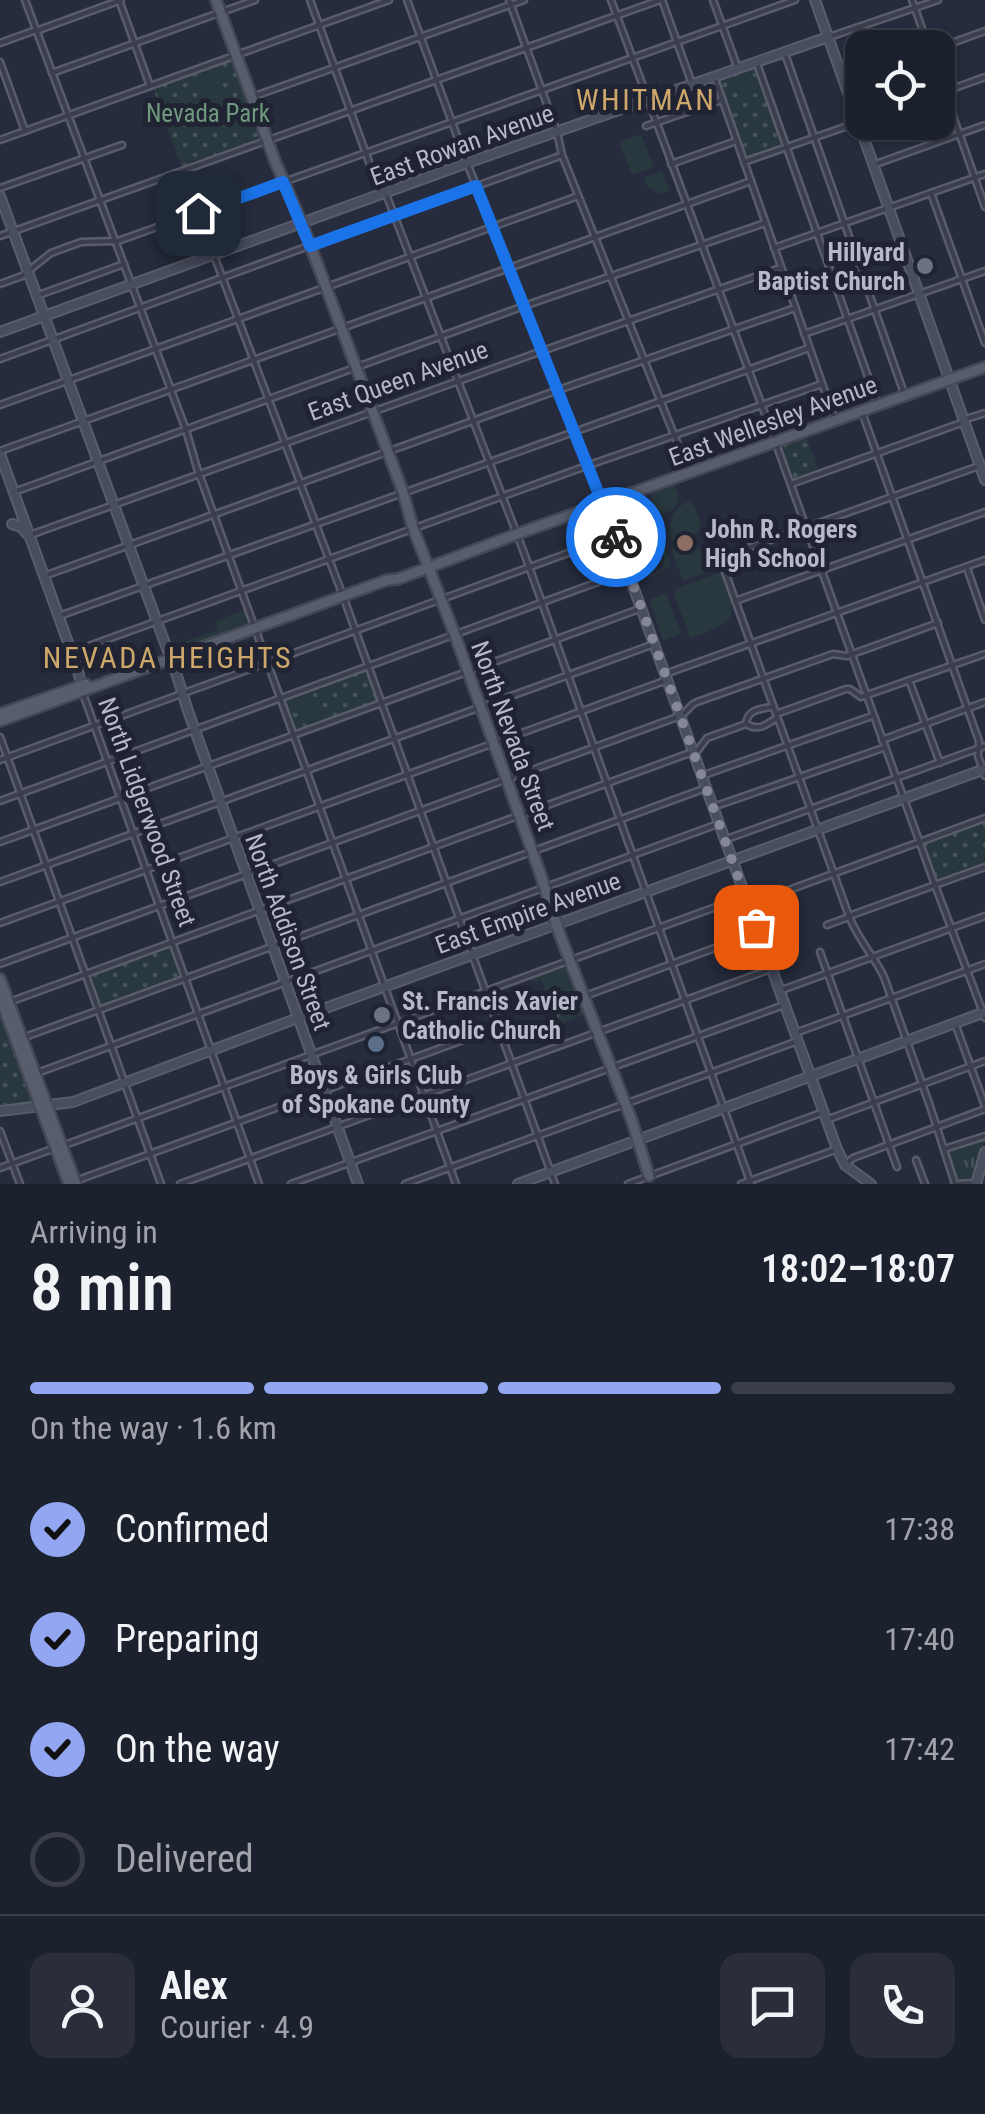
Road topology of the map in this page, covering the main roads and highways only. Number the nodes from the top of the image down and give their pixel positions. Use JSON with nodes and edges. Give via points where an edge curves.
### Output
{"nodes":[{"id":1,"x":216,"y":0,"type":"edge"},
{"id":2,"x":985,"y":367,"type":"edge"},
{"id":3,"x":429,"y":564,"type":"junction"},
{"id":4,"x":0,"y":717,"type":"edge"},
{"id":5,"x":0,"y":979,"type":"edge"},
{"id":6,"x":3,"y":1000,"type":"edge"},
{"id":7,"x":18,"y":1039,"type":"junction"},
{"id":8,"x":43,"y":1105,"type":"junction"},
{"id":9,"x":651,"y":1180,"type":"edge"},
{"id":10,"x":73,"y":1183,"type":"edge"}],
"edges":[{"from":1,"to":3,"type":"main road","name":"North Nevada Street"},
{"from":2,"to":3,"type":"main road","name":"East Wellesley Avenue"},
{"from":3,"to":4,"type":"main road","name":"East Wellesley Avenue"},
{"from":3,"to":9,"type":"main road","name":"North Nevada Street"},
{"from":5,"to":6,"type":"main road"},
{"from":6,"to":7,"type":"main road"},
{"from":7,"to":8,"type":"main road"},
{"from":7,"to":8,"type":"main road"},
{"from":8,"to":10,"type":"main road"}]}
